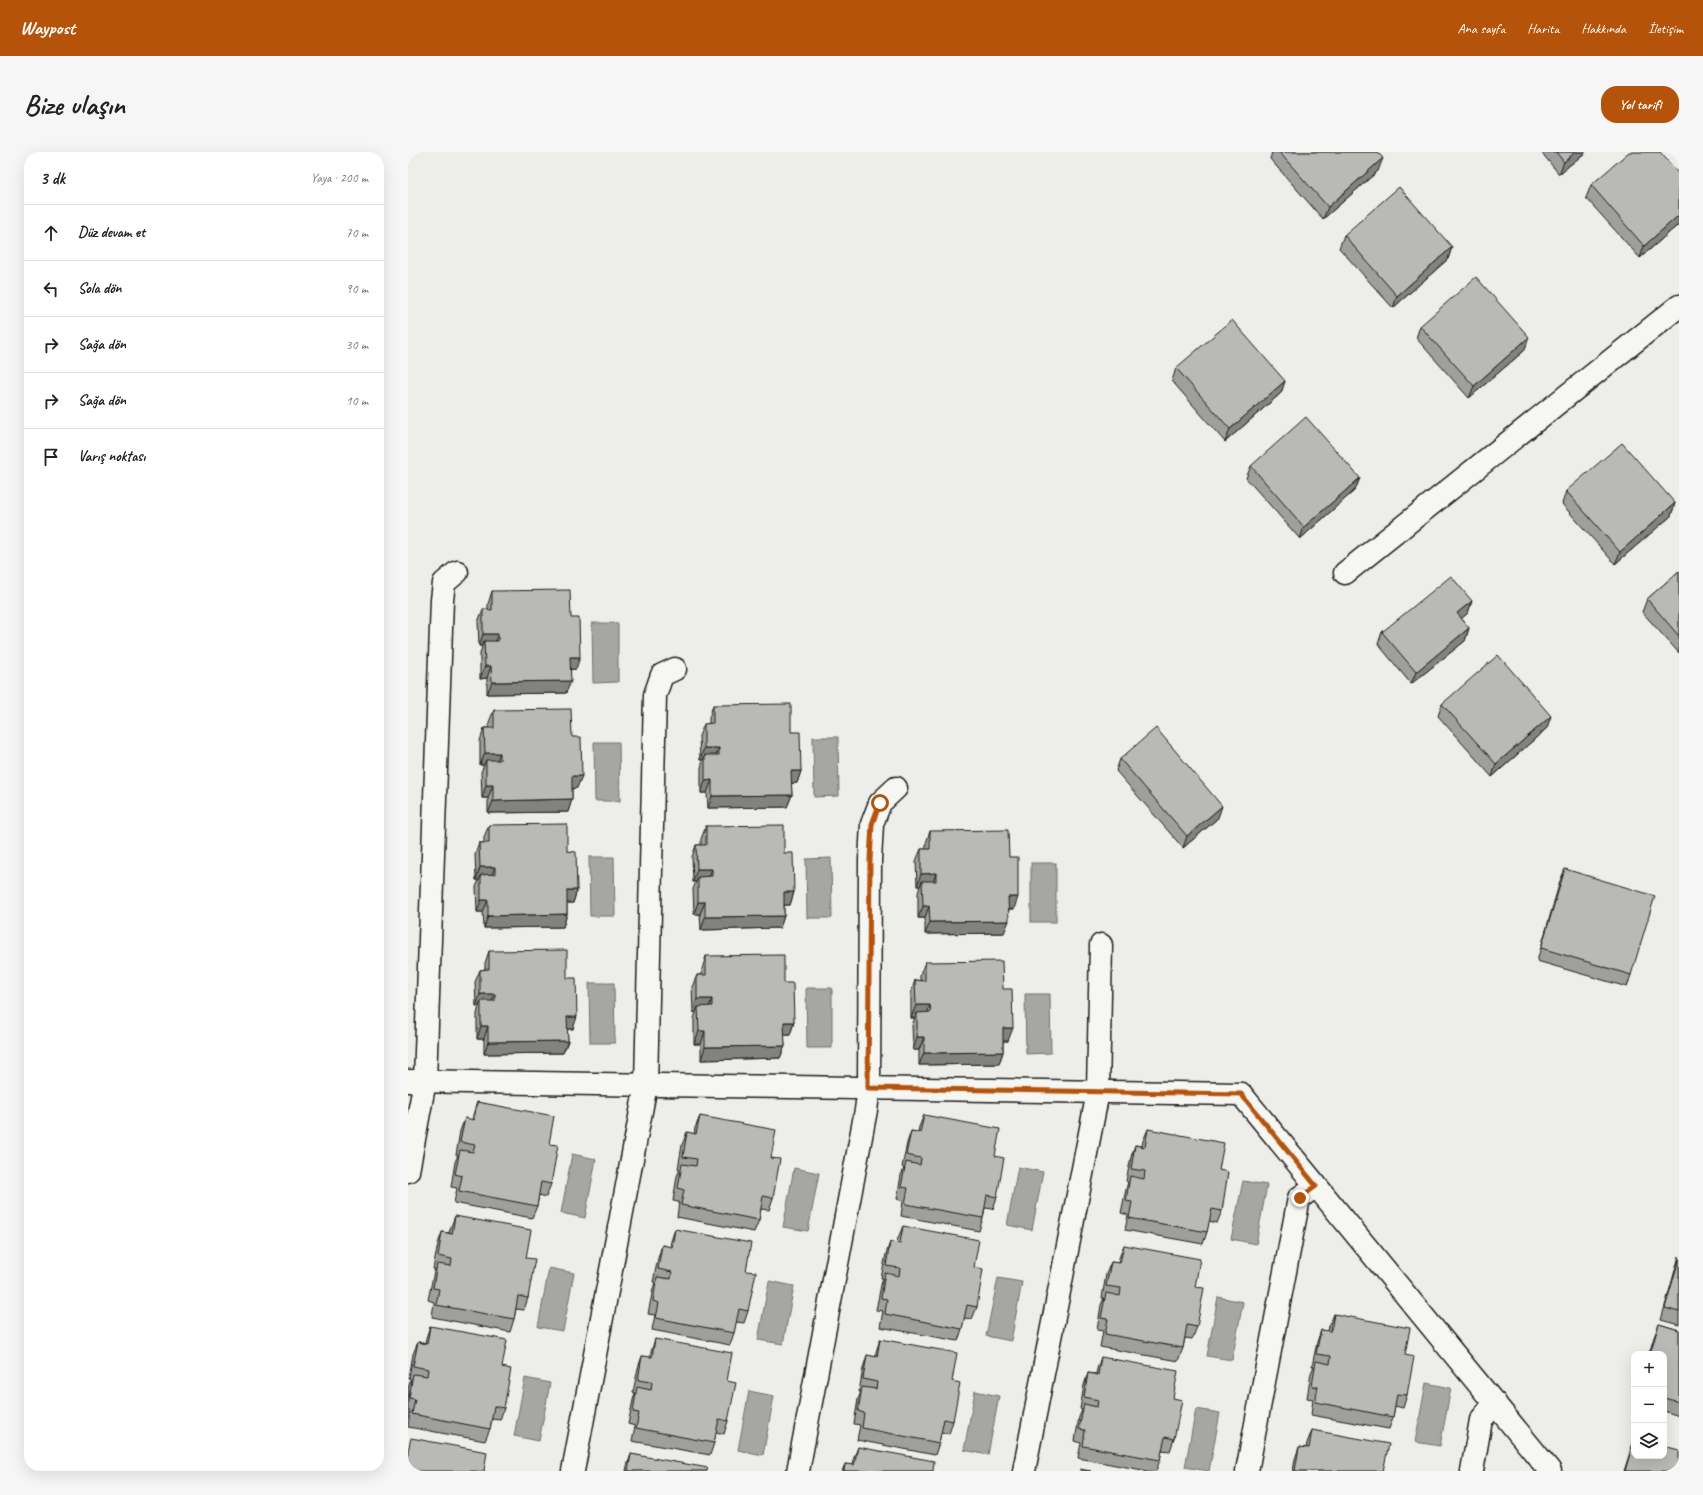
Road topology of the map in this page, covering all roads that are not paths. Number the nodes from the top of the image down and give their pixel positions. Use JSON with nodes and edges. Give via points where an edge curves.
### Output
{"nodes":[{"id":1,"x":1679,"y":306,"type":"edge"},
{"id":2,"x":457,"y":572,"type":"dead end"},
{"id":3,"x":1345,"y":573,"type":"dead end"},
{"id":4,"x":675,"y":669,"type":"dead end"},
{"id":5,"x":896,"y":788,"type":"dead end"},
{"id":6,"x":1101,"y":945,"type":"dead end"},
{"id":7,"x":417,"y":1081,"type":"edge"},
{"id":8,"x":646,"y":1085,"type":"junction"},
{"id":9,"x":868,"y":1088,"type":"junction"},
{"id":10,"x":1098,"y":1092,"type":"junction"},
{"id":11,"x":408,"y":1171,"type":"edge"},
{"id":12,"x":1316,"y":1186,"type":"junction"},
{"id":13,"x":1495,"y":1403,"type":"junction"},
{"id":14,"x":573,"y":1471,"type":"edge"},
{"id":15,"x":798,"y":1471,"type":"edge"},
{"id":16,"x":1024,"y":1471,"type":"edge"},
{"id":17,"x":1247,"y":1471,"type":"edge"},
{"id":18,"x":1472,"y":1471,"type":"edge"},
{"id":19,"x":1550,"y":1471,"type":"edge"}],
"edges":[{"from":1,"to":3,"type":"street"},
{"from":2,"to":7,"type":"street","via":[[444,583],[442,600]]},
{"from":4,"to":8,"type":"street","via":[[662,675],[655,695]]},
{"from":5,"to":9,"type":"street","via":[[880,803],[872,824]]},
{"from":6,"to":10,"type":"street"},
{"from":7,"to":8,"type":"street"},
{"from":7,"to":11,"type":"street"},
{"from":8,"to":9,"type":"street"},
{"from":8,"to":14,"type":"street"},
{"from":9,"to":10,"type":"street"},
{"from":9,"to":15,"type":"street","via":[[865,1118]]},
{"from":10,"to":12,"type":"street","via":[[1241,1094]]},
{"from":10,"to":16,"type":"street"},
{"from":12,"to":13,"type":"street"},
{"from":12,"to":17,"type":"street","via":[[1300,1198]]},
{"from":13,"to":18,"type":"street","via":[[1481,1420]]},
{"from":13,"to":19,"type":"street"}]}
